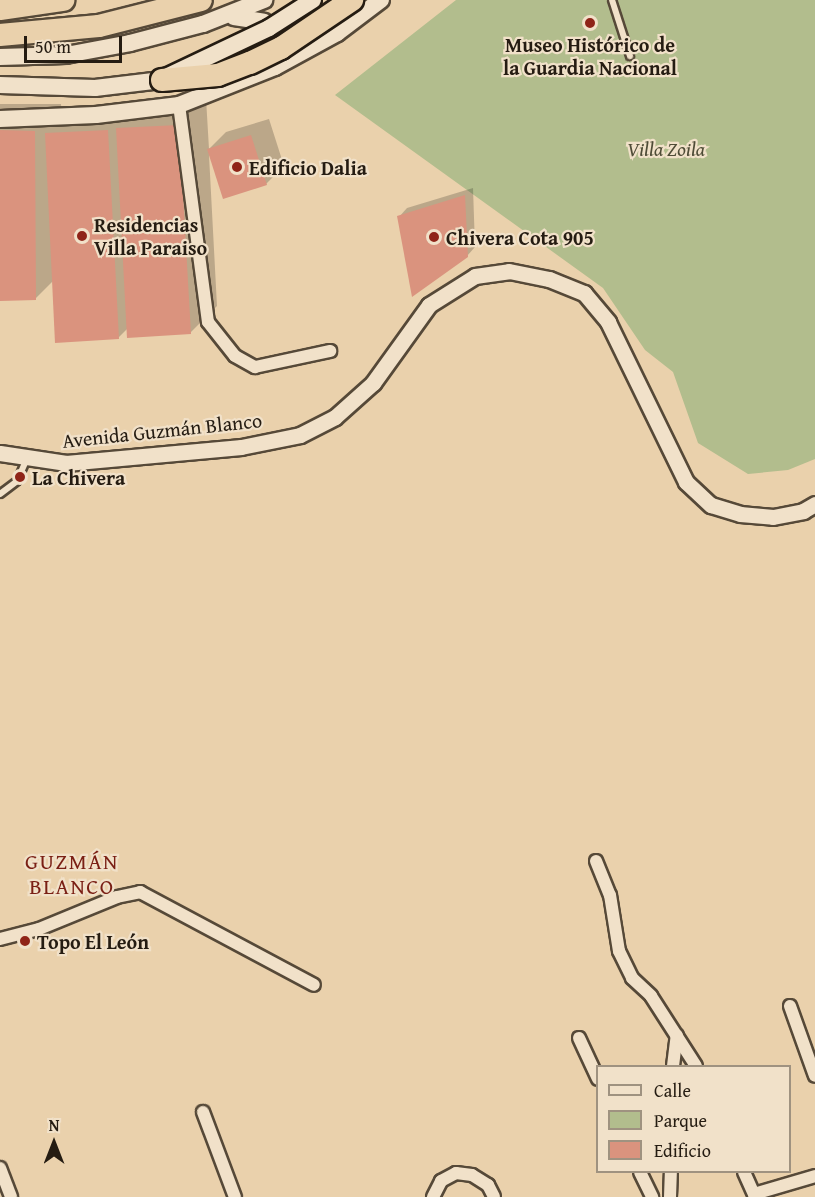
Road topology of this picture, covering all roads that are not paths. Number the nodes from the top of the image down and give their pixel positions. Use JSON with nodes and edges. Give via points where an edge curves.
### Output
{"nodes":[{"id":1,"x":63,"y":0,"type":"edge"},
{"id":2,"x":201,"y":0,"type":"edge"},
{"id":3,"x":264,"y":0,"type":"edge"},
{"id":4,"x":313,"y":0,"type":"edge"},
{"id":5,"x":352,"y":0,"type":"edge"},
{"id":6,"x":381,"y":0,"type":"edge"},
{"id":7,"x":612,"y":0,"type":"edge"},
{"id":8,"x":0,"y":9,"type":"edge"},
{"id":9,"x":216,"y":20,"type":"junction"},
{"id":10,"x":0,"y":35,"type":"edge"},
{"id":11,"x":0,"y":57,"type":"edge"},
{"id":12,"x":630,"y":57,"type":"dead end"},
{"id":13,"x":162,"y":80,"type":"junction"},
{"id":14,"x":245,"y":80,"type":"junction"},
{"id":15,"x":0,"y":85,"type":"edge"},
{"id":16,"x":179,"y":105,"type":"junction"},
{"id":17,"x":0,"y":119,"type":"edge"},
{"id":18,"x":330,"y":351,"type":"dead end"},
{"id":19,"x":0,"y":453,"type":"edge"},
{"id":20,"x":27,"y":459,"type":"junction"},
{"id":21,"x":0,"y":494,"type":"edge"},
{"id":22,"x":815,"y":504,"type":"edge"},
{"id":23,"x":596,"y":861,"type":"dead end"},
{"id":24,"x":0,"y":939,"type":"edge"},
{"id":25,"x":314,"y":985,"type":"dead end"},
{"id":26,"x":790,"y":1006,"type":"dead end"},
{"id":27,"x":677,"y":1035,"type":"junction"},
{"id":28,"x":579,"y":1038,"type":"dead end"},
{"id":29,"x":674,"y":1065,"type":"edge"},
{"id":30,"x":695,"y":1065,"type":"edge"},
{"id":31,"x":815,"y":1076,"type":"edge"},
{"id":32,"x":596,"y":1077,"type":"edge"},
{"id":33,"x":203,"y":1113,"type":"dead end"},
{"id":34,"x":0,"y":1168,"type":"edge"},
{"id":35,"x":640,"y":1173,"type":"edge"},
{"id":36,"x":671,"y":1173,"type":"edge"},
{"id":37,"x":744,"y":1173,"type":"edge"},
{"id":38,"x":815,"y":1176,"type":"edge"},
{"id":39,"x":755,"y":1195,"type":"edge"},
{"id":40,"x":11,"y":1197,"type":"edge"},
{"id":41,"x":235,"y":1197,"type":"edge"},
{"id":42,"x":433,"y":1197,"type":"edge"},
{"id":43,"x":494,"y":1197,"type":"edge"},
{"id":44,"x":652,"y":1197,"type":"edge"},
{"id":45,"x":670,"y":1197,"type":"edge"}],
"edges":[{"from":1,"to":8,"type":"highway"},
{"from":2,"to":10,"type":"highway","via":[[99,26]]},
{"from":3,"to":9,"type":"main road"},
{"from":4,"to":13,"type":"main road","bridge":true,"via":[[269,28]]},
{"from":5,"to":13,"type":"highway","bridge":true,"via":[[281,48],[250,63],[218,75]]},
{"from":6,"to":14,"type":"main road","via":[[337,33]]},
{"from":7,"to":12,"type":"lane"},
{"from":9,"to":11,"type":"main road","via":[[78,53]]},
{"from":9,"to":14,"type":"main road","via":[[253,18],[264,22],[272,34],[270,59]]},
{"from":13,"to":15,"type":"main road","via":[[95,88]]},
{"from":14,"to":16,"type":"main road"},
{"from":16,"to":17,"type":"main road","via":[[96,115]]},
{"from":16,"to":18,"type":"street","via":[[208,322],[235,356],[255,367]]},
{"from":19,"to":20,"type":"street","name":"Avenida Guzmán Blanco"},
{"from":20,"to":21,"type":"lane","via":[[17,481]]},
{"from":20,"to":22,"type":"street","name":"Avenida Guzmán Blanco","via":[[66,463],[241,447],[300,435],[335,417],[373,383],[429,305],[475,276],[509,271],[549,279],[584,293],[608,322],[686,482],[711,505],[740,514],[773,517],[803,511]]},
{"from":23,"to":27,"type":"street","via":[[610,895],[619,951],[632,978],[651,996]]},
{"from":24,"to":25,"type":"street","via":[[140,892]]},
{"from":26,"to":31,"type":"street"},
{"from":27,"to":29,"type":"street"},
{"from":27,"to":30,"type":"street"},
{"from":28,"to":32,"type":"street"},
{"from":33,"to":41,"type":"street"},
{"from":34,"to":40,"type":"street"},
{"from":35,"to":44,"type":"street"},
{"from":36,"to":45,"type":"street"},
{"from":37,"to":39,"type":"street"},
{"from":38,"to":39,"type":"street"},
{"from":42,"to":43,"type":"street","via":[[441,1181],[456,1173],[472,1175],[488,1185]]}]}
